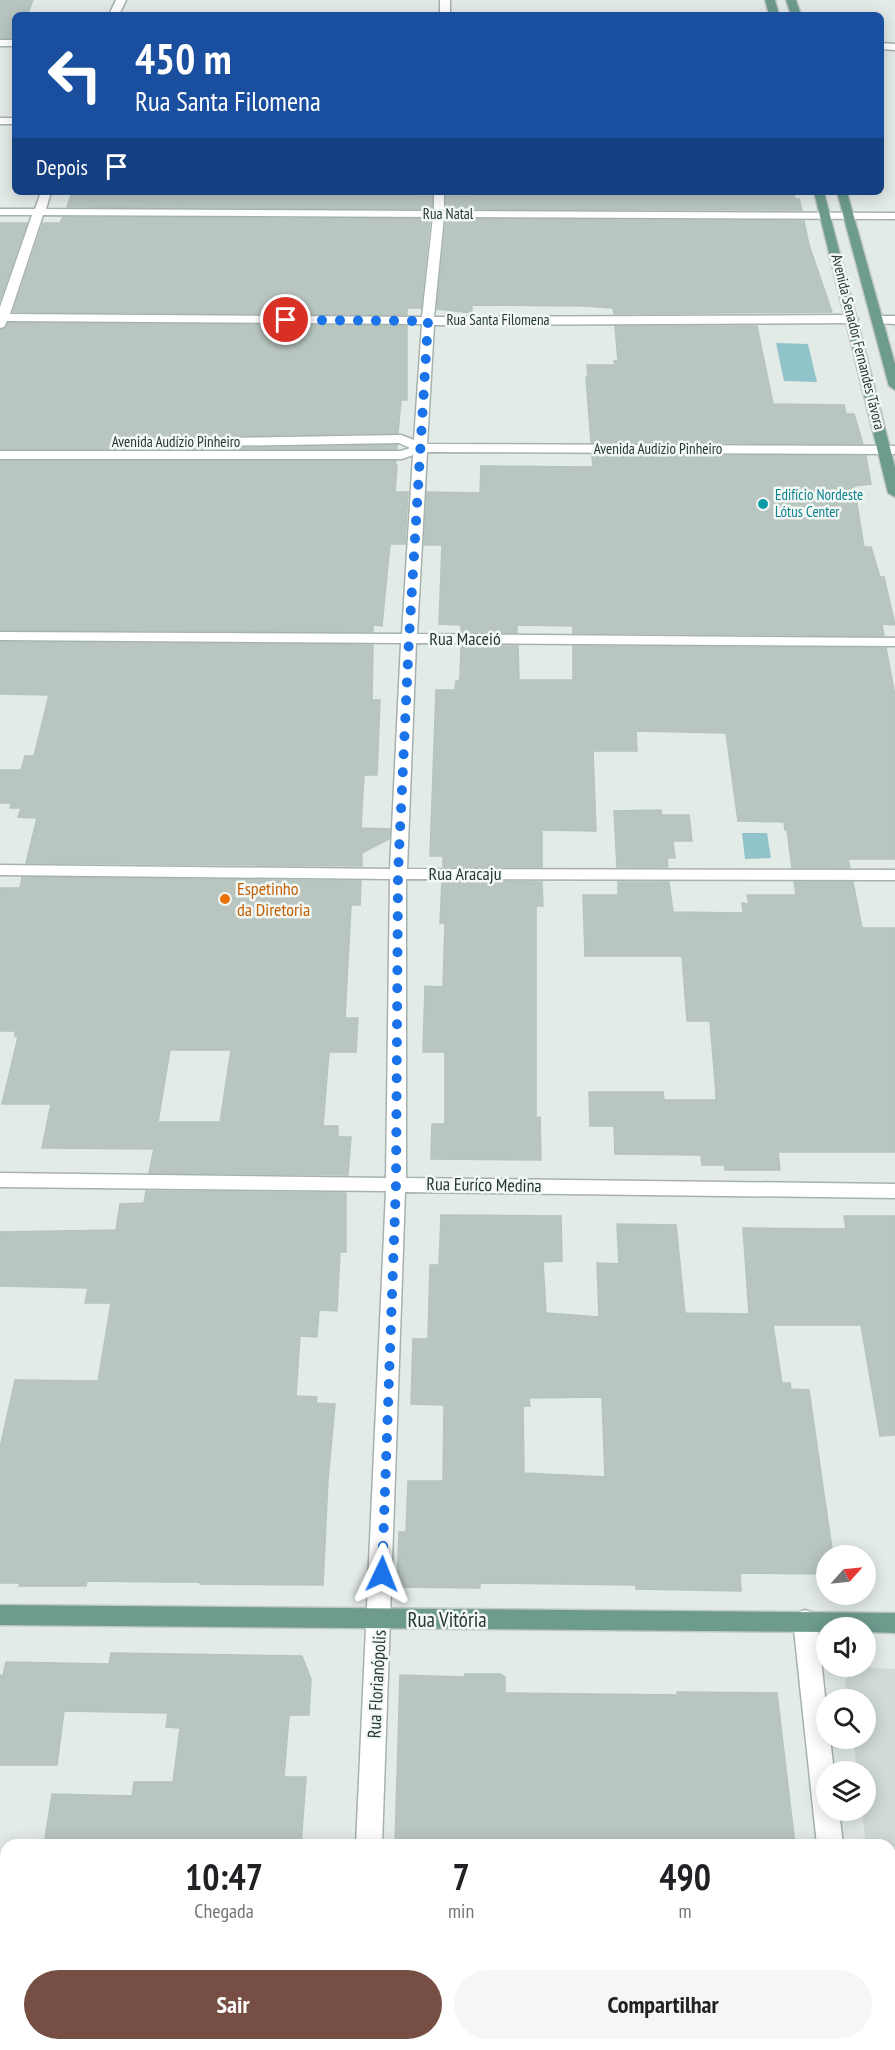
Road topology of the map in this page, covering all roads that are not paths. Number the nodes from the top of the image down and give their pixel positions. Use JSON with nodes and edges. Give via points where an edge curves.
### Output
{"nodes":[{"id":1,"x":45,"y":195,"type":"edge"},
{"id":2,"x":439,"y":195,"type":"edge"},
{"id":3,"x":820,"y":195,"type":"edge"},
{"id":4,"x":843,"y":195,"type":"edge"},
{"id":5,"x":0,"y":212,"type":"edge"},
{"id":6,"x":38,"y":212,"type":"junction"},
{"id":7,"x":440,"y":213,"type":"junction"},
{"id":8,"x":826,"y":215,"type":"junction"},
{"id":9,"x":848,"y":216,"type":"junction"},
{"id":10,"x":895,"y":216,"type":"edge"},
{"id":11,"x":1,"y":319,"type":"edge"},
{"id":12,"x":852,"y":319,"type":"junction"},
{"id":13,"x":878,"y":320,"type":"junction"},
{"id":14,"x":895,"y":320,"type":"edge"},
{"id":15,"x":428,"y":321,"type":"junction"},
{"id":16,"x":895,"y":386,"type":"edge"},
{"id":17,"x":0,"y":443,"type":"edge"},
{"id":18,"x":422,"y":448,"type":"junction"},
{"id":19,"x":105,"y":449,"type":"junction"},
{"id":20,"x":890,"y":450,"type":"edge"},
{"id":21,"x":0,"y":455,"type":"edge"},
{"id":22,"x":895,"y":493,"type":"edge"},
{"id":23,"x":0,"y":636,"type":"edge"},
{"id":24,"x":409,"y":639,"type":"junction"},
{"id":25,"x":895,"y":642,"type":"edge"},
{"id":26,"x":0,"y":870,"type":"edge"},
{"id":27,"x":398,"y":874,"type":"junction"},
{"id":28,"x":895,"y":875,"type":"edge"},
{"id":29,"x":0,"y":1180,"type":"edge"},
{"id":30,"x":396,"y":1184,"type":"junction"},
{"id":31,"x":895,"y":1191,"type":"edge"},
{"id":32,"x":0,"y":1616,"type":"edge"},
{"id":33,"x":380,"y":1620,"type":"junction"},
{"id":34,"x":805,"y":1620,"type":"junction"},
{"id":35,"x":895,"y":1623,"type":"edge"},
{"id":36,"x":369,"y":1839,"type":"edge"},
{"id":37,"x":829,"y":1839,"type":"edge"}],
"edges":[{"from":1,"to":6,"type":"street"},
{"from":2,"to":7,"type":"street","name":"Rua Florianópolis"},
{"from":3,"to":8,"type":"main road","name":"Avenida Senador Fernandes Távora"},
{"from":4,"to":9,"type":"main road","name":"Avenida Senador Fernandes Távora"},
{"from":5,"to":6,"type":"street","name":"Rua Natal"},
{"from":6,"to":7,"type":"street","name":"Rua Natal"},
{"from":6,"to":11,"type":"street"},
{"from":7,"to":8,"type":"street","name":"Rua Natal"},
{"from":7,"to":15,"type":"street","name":"Rua Florianópolis"},
{"from":8,"to":9,"type":"street","name":"Rua Natal"},
{"from":8,"to":12,"type":"main road","name":"Avenida Senador Fernandes Távora"},
{"from":9,"to":10,"type":"street","name":"Rua Natal"},
{"from":9,"to":13,"type":"main road","name":"Avenida Senador Fernandes Távora"},
{"from":11,"to":15,"type":"street","name":"Rua Santa Filomena"},
{"from":12,"to":15,"type":"street","name":"Rua Santa Filomena"},
{"from":12,"to":20,"type":"main road","name":"Avenida Senador Fernandes Távora"},
{"from":13,"to":14,"type":"street"},
{"from":13,"to":16,"type":"main road","name":"Avenida Senador Fernandes Távora"},
{"from":15,"to":18,"type":"street","name":"Rua Florianópolis"},
{"from":17,"to":19,"type":"street","name":"Avenida Audízio Pinheiro"},
{"from":18,"to":19,"type":"street","name":"Avenida Audízio Pinheiro","via":[[402,455]]},
{"from":18,"to":20,"type":"street","name":"Avenida Audízio Pinheiro"},
{"from":18,"to":24,"type":"street","name":"Rua Florianópolis"},
{"from":19,"to":21,"type":"street","name":"Avenida Audízio Pinheiro"},
{"from":20,"to":22,"type":"main road","name":"Avenida Senador Fernandes Távora"},
{"from":23,"to":24,"type":"street","name":"Rua Maceió"},
{"from":24,"to":25,"type":"street","name":"Rua Maceió"},
{"from":24,"to":27,"type":"street","name":"Rua Florianópolis"},
{"from":26,"to":27,"type":"street","name":"Rua Aracaju"},
{"from":27,"to":28,"type":"street","name":"Rua Aracaju"},
{"from":27,"to":30,"type":"street","name":"Rua Florianópolis"},
{"from":29,"to":30,"type":"street","name":"Rua Euríco Medina"},
{"from":30,"to":31,"type":"street","name":"Rua Euríco Medina"},
{"from":30,"to":33,"type":"street","name":"Rua Florianópolis"},
{"from":32,"to":33,"type":"main road","name":"Rua Vitória"},
{"from":33,"to":34,"type":"main road","name":"Rua Vitória"},
{"from":33,"to":36,"type":"street","name":"Rua Florianópolis"},
{"from":34,"to":35,"type":"main road","name":"Rua Vitória"},
{"from":34,"to":37,"type":"street"}]}
